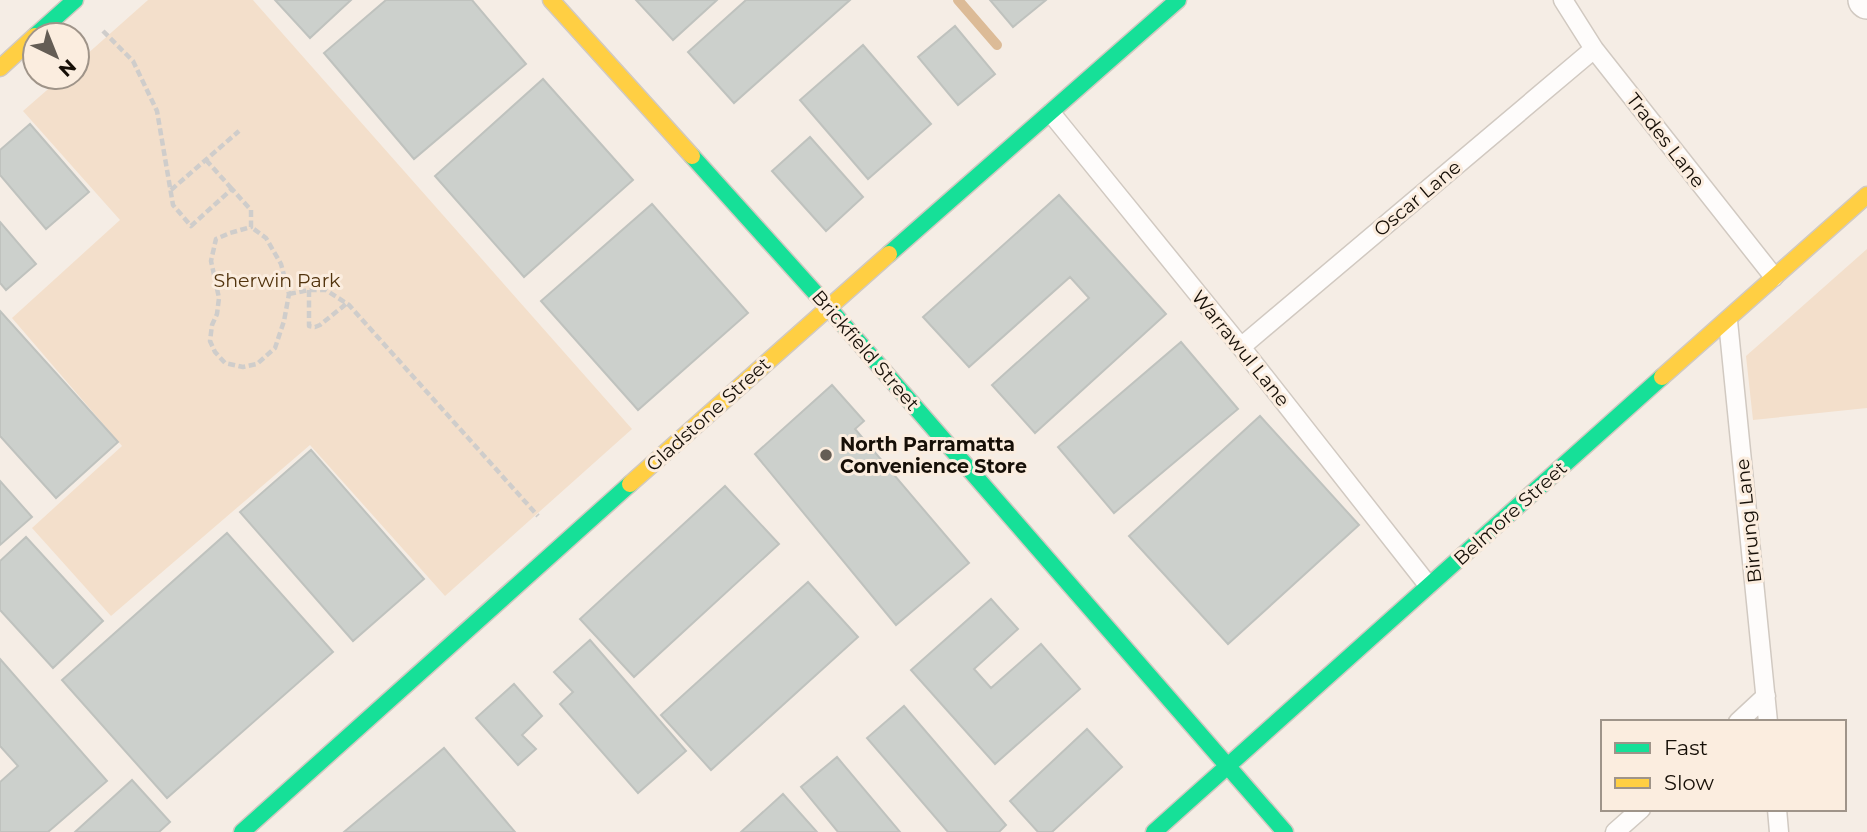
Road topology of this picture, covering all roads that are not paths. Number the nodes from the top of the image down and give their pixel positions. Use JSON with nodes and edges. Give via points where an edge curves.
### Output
{"nodes":[{"id":1,"x":75,"y":0,"type":"edge"},
{"id":2,"x":551,"y":0,"type":"edge"},
{"id":3,"x":1178,"y":0,"type":"edge"},
{"id":4,"x":1563,"y":0,"type":"edge"},
{"id":5,"x":52,"y":21,"type":"edge"},
{"id":6,"x":21,"y":49,"type":"edge"},
{"id":7,"x":1594,"y":50,"type":"junction"},
{"id":8,"x":0,"y":68,"type":"edge"},
{"id":9,"x":1051,"y":113,"type":"junction"},
{"id":10,"x":1867,"y":195,"type":"edge"},
{"id":11,"x":1774,"y":277,"type":"junction"},
{"id":12,"x":828,"y":307,"type":"junction"},
{"id":13,"x":1727,"y":319,"type":"junction"},
{"id":14,"x":1241,"y":347,"type":"junction"},
{"id":15,"x":1428,"y":585,"type":"junction"},
{"id":16,"x":1766,"y":696,"type":"junction"},
{"id":17,"x":1740,"y":720,"type":"edge"},
{"id":18,"x":1768,"y":720,"type":"edge"},
{"id":19,"x":1228,"y":767,"type":"junction"},
{"id":20,"x":1639,"y":811,"type":"edge"},
{"id":21,"x":1777,"y":811,"type":"edge"},
{"id":22,"x":242,"y":832,"type":"edge"},
{"id":23,"x":1154,"y":832,"type":"edge"},
{"id":24,"x":1285,"y":832,"type":"edge"},
{"id":25,"x":1615,"y":832,"type":"edge"},
{"id":26,"x":1779,"y":832,"type":"edge"}],
"edges":[{"from":1,"to":5,"type":"street"},
{"from":2,"to":12,"type":"street","name":"Brickfield Street"},
{"from":3,"to":9,"type":"street","name":"Gladstone Street"},
{"from":4,"to":7,"type":"lane","name":"Trades Lane"},
{"from":6,"to":8,"type":"street"},
{"from":7,"to":11,"type":"lane","name":"Trades Lane"},
{"from":7,"to":14,"type":"lane","name":"Oscar Lane"},
{"from":9,"to":12,"type":"street","name":"Gladstone Street"},
{"from":9,"to":14,"type":"lane","name":"Warrawul Lane"},
{"from":10,"to":11,"type":"street","name":"Belmore Street"},
{"from":11,"to":13,"type":"street","name":"Belmore Street"},
{"from":12,"to":19,"type":"street","name":"Brickfield Street"},
{"from":12,"to":22,"type":"street","name":"Gladstone Street"},
{"from":13,"to":15,"type":"street","name":"Belmore Street"},
{"from":13,"to":16,"type":"lane","name":"Birrung Lane"},
{"from":14,"to":15,"type":"lane","name":"Warrawul Lane"},
{"from":15,"to":19,"type":"street","name":"Belmore Street"},
{"from":16,"to":17,"type":"lane"},
{"from":16,"to":18,"type":"lane","name":"Birrung Lane"},
{"from":19,"to":23,"type":"street","name":"Belmore Street"},
{"from":19,"to":24,"type":"street","name":"Brickfield Street"},
{"from":20,"to":25,"type":"lane"},
{"from":21,"to":26,"type":"lane"}]}
